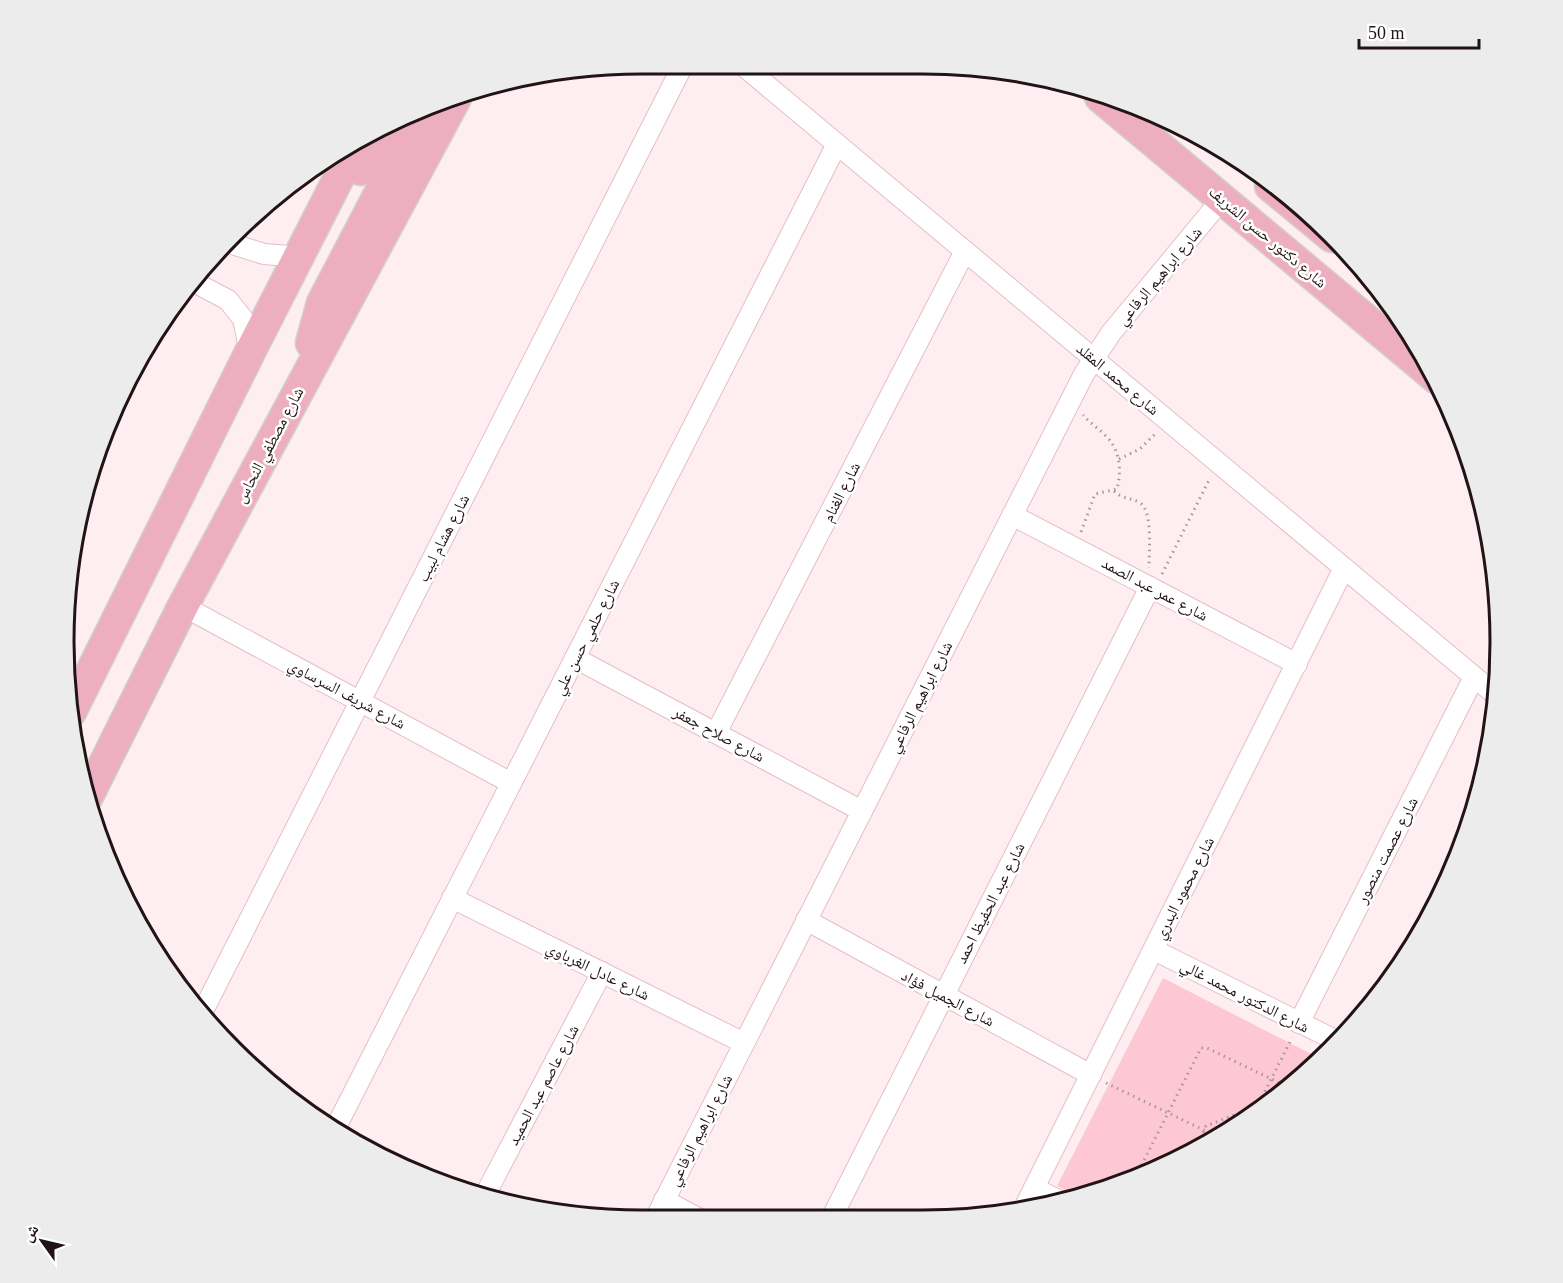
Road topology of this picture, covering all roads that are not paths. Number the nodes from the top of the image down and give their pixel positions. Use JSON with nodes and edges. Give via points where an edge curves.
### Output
{"nodes":[{"id":1,"x":678,"y":74,"type":"edge"},
{"id":2,"x":753,"y":74,"type":"edge"},
{"id":3,"x":451,"y":107,"type":"edge"},
{"id":4,"x":1112,"y":107,"type":"edge"},
{"id":5,"x":418,"y":120,"type":"edge"},
{"id":6,"x":378,"y":138,"type":"edge"},
{"id":7,"x":837,"y":144,"type":"junction"},
{"id":8,"x":351,"y":154,"type":"edge"},
{"id":9,"x":1222,"y":199,"type":"junction"},
{"id":10,"x":235,"y":245,"type":"edge"},
{"id":11,"x":302,"y":250,"type":"junction"},
{"id":12,"x":965,"y":251,"type":"junction"},
{"id":13,"x":200,"y":285,"type":"edge"},
{"id":14,"x":250,"y":352,"type":"junction"},
{"id":15,"x":1093,"y":358,"type":"junction"},
{"id":16,"x":1414,"y":359,"type":"edge"},
{"id":17,"x":309,"y":373,"type":"junction"},
{"id":18,"x":1012,"y":515,"type":"junction"},
{"id":19,"x":1344,"y":568,"type":"junction"},
{"id":20,"x":1152,"y":588,"type":"junction"},
{"id":21,"x":183,"y":606,"type":"junction"},
{"id":22,"x":575,"y":658,"type":"junction"},
{"id":23,"x":1297,"y":664,"type":"junction"},
{"id":24,"x":1474,"y":677,"type":"junction"},
{"id":25,"x":1487,"y":688,"type":"edge"},
{"id":26,"x":77,"y":700,"type":"edge"},
{"id":27,"x":360,"y":701,"type":"junction"},
{"id":28,"x":716,"y":733,"type":"junction"},
{"id":29,"x":511,"y":783,"type":"junction"},
{"id":30,"x":93,"y":787,"type":"edge"},
{"id":31,"x":862,"y":811,"type":"junction"},
{"id":32,"x":453,"y":898,"type":"junction"},
{"id":33,"x":806,"y":920,"type":"junction"},
{"id":34,"x":1154,"y":950,"type":"junction"},
{"id":35,"x":602,"y":972,"type":"junction"},
{"id":36,"x":944,"y":996,"type":"junction"},
{"id":37,"x":206,"y":1006,"type":"edge"},
{"id":38,"x":1299,"y":1023,"type":"junction"},
{"id":39,"x":1329,"y":1037,"type":"edge"},
{"id":40,"x":744,"y":1043,"type":"junction"},
{"id":41,"x":1091,"y":1075,"type":"junction"},
{"id":42,"x":339,"y":1122,"type":"edge"},
{"id":43,"x":489,"y":1188,"type":"edge"},
{"id":44,"x":1034,"y":1188,"type":"junction"},
{"id":45,"x":1048,"y":1195,"type":"edge"},
{"id":46,"x":664,"y":1200,"type":"junction"},
{"id":47,"x":1028,"y":1200,"type":"edge"},
{"id":48,"x":659,"y":1210,"type":"edge"},
{"id":49,"x":683,"y":1210,"type":"edge"},
{"id":50,"x":836,"y":1210,"type":"edge"}],
"edges":[{"from":1,"to":27,"type":"street","name":"شارع هشام لبيب"},
{"from":2,"to":7,"type":"street","name":"شارع محمد المقلد"},
{"from":3,"to":17,"type":"main road","name":"شارع مصطفي النحاس"},
{"from":4,"to":9,"type":"main road","name":"شارع دكتور حسن الشريف"},
{"from":5,"to":17,"type":"main road","via":[[322,303],[312,337]]},
{"from":6,"to":11,"type":"main road","via":[[328,229]]},
{"from":7,"to":12,"type":"street","name":"شارع محمد المقلد"},
{"from":7,"to":22,"type":"street","name":"شارع حلمي حسن علي"},
{"from":8,"to":11,"type":"main road"},
{"from":9,"to":15,"type":"street","name":"شارع ابراهيم الرفاعي"},
{"from":9,"to":16,"type":"main road","name":"شارع دكتور حسن الشريف"},
{"from":10,"to":11,"type":"street","via":[[289,256]]},
{"from":11,"to":14,"type":"main road"},
{"from":12,"to":15,"type":"street","name":"شارع محمد المقلد"},
{"from":12,"to":28,"type":"street","name":"شارع الغنام"},
{"from":13,"to":14,"type":"street","via":[[228,300],[243,319]]},
{"from":14,"to":26,"type":"main road"},
{"from":15,"to":18,"type":"street","name":"شارع ابراهيم الرفاعي"},
{"from":15,"to":19,"type":"street","name":"شارع محمد المقلد"},
{"from":17,"to":21,"type":"main road","name":"شارع مصطفي النحاس"},
{"from":18,"to":20,"type":"street","name":"شارع عمر عبد الصمد"},
{"from":18,"to":31,"type":"street","name":"شارع ابراهيم الرفاعي"},
{"from":19,"to":23,"type":"street","name":"شارع محمود البدري"},
{"from":19,"to":24,"type":"street","name":"شارع محمد المقلد"},
{"from":20,"to":23,"type":"street","name":"شارع عمر عبد الصمد"},
{"from":20,"to":36,"type":"street","name":"شارع عبد الحفيظ احمد"},
{"from":21,"to":27,"type":"street","name":"شارع شريف السرساوي"},
{"from":21,"to":30,"type":"main road","name":"شارع مصطفي النحاس"},
{"from":22,"to":28,"type":"street","name":"شارع صلاح جعفر"},
{"from":22,"to":29,"type":"street","name":"شارع حلمي حسن علي"},
{"from":23,"to":34,"type":"street","name":"شارع محمود البدري"},
{"from":24,"to":25,"type":"street","name":"شارع محمد المقلد"},
{"from":24,"to":38,"type":"street","name":"شارع عصمت منصور"},
{"from":27,"to":29,"type":"street","name":"شارع شريف السرساوي"},
{"from":27,"to":37,"type":"street","name":"شارع هشام لبيب"},
{"from":28,"to":31,"type":"street","name":"شارع صلاح جعفر"},
{"from":29,"to":32,"type":"street","name":"شارع حلمي حسن علي"},
{"from":31,"to":33,"type":"street","name":"شارع ابراهيم الرفاعي"},
{"from":32,"to":35,"type":"street","name":"شارع عادل الغرباوي"},
{"from":32,"to":42,"type":"street","name":"شارع حلمي حسن علي"},
{"from":33,"to":36,"type":"street","name":"شارع الجميل فؤاد"},
{"from":33,"to":40,"type":"street","name":"شارع ابراهيم الرفاعي"},
{"from":34,"to":38,"type":"street","name":"شارع الدكتور محمد غالي"},
{"from":34,"to":41,"type":"street","name":"شارع محمود البدري"},
{"from":35,"to":40,"type":"street","name":"شارع عادل الغرباوي"},
{"from":35,"to":43,"type":"street","name":"شارع عاصم عبد الحميد"},
{"from":36,"to":41,"type":"street","name":"شارع الجميل فؤاد"},
{"from":36,"to":50,"type":"street","name":"شارع عبد الحفيظ احمد"},
{"from":38,"to":39,"type":"street","name":"شارع الدكتور محمد غالي"},
{"from":40,"to":46,"type":"street","name":"شارع ابراهيم الرفاعي"},
{"from":41,"to":44,"type":"street","name":"شارع محمود البدري"},
{"from":44,"to":45,"type":"street"},
{"from":44,"to":47,"type":"street","name":"شارع محمود البدري"},
{"from":46,"to":48,"type":"street","name":"شارع ابراهيم الرفاعي"},
{"from":46,"to":49,"type":"street"}]}
